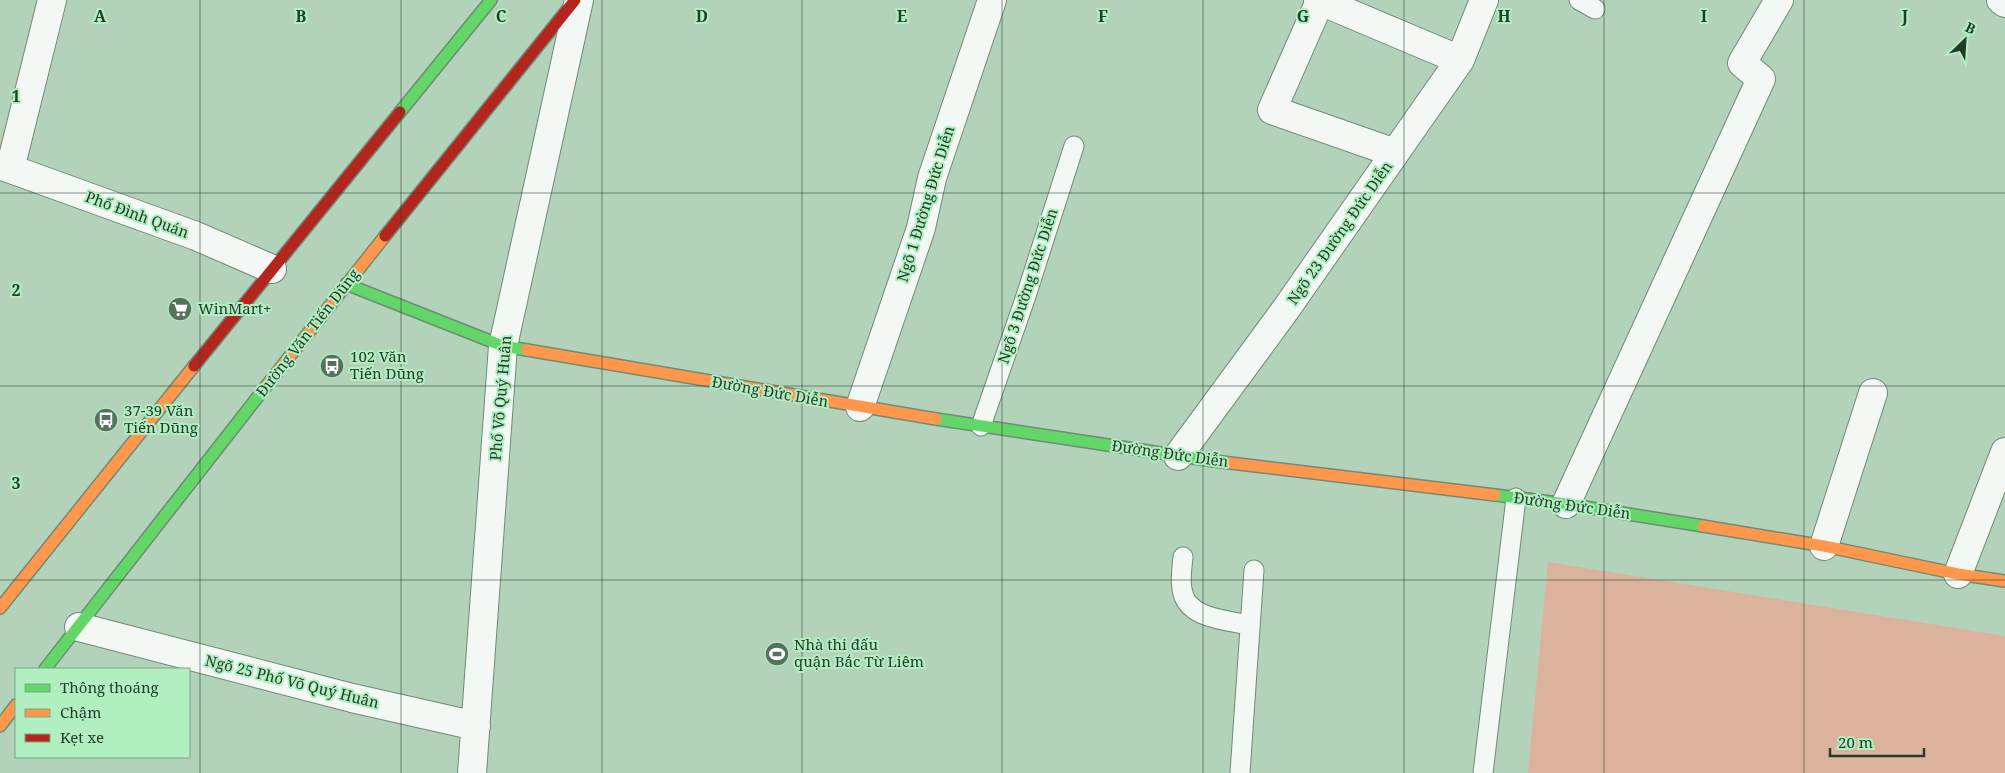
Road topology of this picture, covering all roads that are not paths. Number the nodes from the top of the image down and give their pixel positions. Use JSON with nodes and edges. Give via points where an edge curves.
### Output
{"nodes":[{"id":1,"x":52,"y":0,"type":"edge"},
{"id":2,"x":491,"y":0,"type":"edge"},
{"id":3,"x":575,"y":0,"type":"edge"},
{"id":4,"x":579,"y":0,"type":"edge"},
{"id":5,"x":992,"y":0,"type":"edge"},
{"id":6,"x":1484,"y":0,"type":"edge"},
{"id":7,"x":1579,"y":0,"type":"edge"},
{"id":8,"x":1778,"y":0,"type":"edge"},
{"id":9,"x":2000,"y":0,"type":"edge"},
{"id":10,"x":1319,"y":1,"type":"edge"},
{"id":11,"x":2005,"y":3,"type":"edge"},
{"id":12,"x":1595,"y":9,"type":"dead end"},
{"id":13,"x":1460,"y":60,"type":"junction"},
{"id":14,"x":1074,"y":146,"type":"dead end"},
{"id":15,"x":1395,"y":153,"type":"junction"},
{"id":16,"x":5,"y":167,"type":"edge"},
{"id":17,"x":272,"y":269,"type":"junction"},
{"id":18,"x":346,"y":284,"type":"junction"},
{"id":19,"x":503,"y":346,"type":"junction"},
{"id":20,"x":1873,"y":393,"type":"dead end"},
{"id":21,"x":860,"y":407,"type":"junction"},
{"id":22,"x":981,"y":426,"type":"junction"},
{"id":23,"x":2005,"y":452,"type":"edge"},
{"id":24,"x":1178,"y":456,"type":"junction"},
{"id":25,"x":1516,"y":498,"type":"junction"},
{"id":26,"x":1566,"y":504,"type":"junction"},
{"id":27,"x":1824,"y":546,"type":"junction"},
{"id":28,"x":1183,"y":557,"type":"dead end"},
{"id":29,"x":1254,"y":570,"type":"dead end"},
{"id":30,"x":1958,"y":574,"type":"junction"},
{"id":31,"x":2005,"y":581,"type":"edge"},
{"id":32,"x":0,"y":608,"type":"edge"},
{"id":33,"x":1250,"y":625,"type":"junction"},
{"id":34,"x":79,"y":627,"type":"junction"},
{"id":35,"x":46,"y":668,"type":"edge"},
{"id":36,"x":15,"y":706,"type":"edge"},
{"id":37,"x":0,"y":726,"type":"edge"},
{"id":38,"x":476,"y":726,"type":"junction"},
{"id":39,"x":472,"y":773,"type":"edge"},
{"id":40,"x":1240,"y":773,"type":"edge"},
{"id":41,"x":1483,"y":773,"type":"edge"}],
"edges":[{"from":1,"to":16,"type":"street"},
{"from":2,"to":17,"type":"street"},
{"from":3,"to":18,"type":"street","name":"Đường Văn Tiến Dũng"},
{"from":4,"to":19,"type":"street","name":"Phố Võ Quý Huân"},
{"from":5,"to":21,"type":"street","name":"Ngõ 1 Đường Đức Diễn","via":[[932,178],[921,228]]},
{"from":6,"to":13,"type":"street","name":"Ngõ 23 Đường Đức Diễn"},
{"from":7,"to":12,"type":"lane"},
{"from":8,"to":26,"type":"street","via":[[1742,63],[1762,79]]},
{"from":9,"to":11,"type":"street"},
{"from":10,"to":13,"type":"street"},
{"from":10,"to":15,"type":"street","via":[[1272,110]]},
{"from":13,"to":15,"type":"street","name":"Ngõ 23 Đường Đức Diễn"},
{"from":14,"to":22,"type":"lane","name":"Ngõ 3 Đường Đức Diễn"},
{"from":15,"to":24,"type":"street","name":"Ngõ 23 Đường Đức Diễn"},
{"from":16,"to":17,"type":"street","name":"Phố Đình Quán","via":[[196,236]]},
{"from":17,"to":32,"type":"street"},
{"from":18,"to":19,"type":"street","name":"Đường Đức Diễn"},
{"from":18,"to":34,"type":"street","name":"Đường Văn Tiến Dũng"},
{"from":19,"to":21,"type":"street","name":"Đường Đức Diễn"},
{"from":19,"to":38,"type":"street","name":"Phố Võ Quý Huân"},
{"from":20,"to":27,"type":"street"},
{"from":21,"to":22,"type":"street","name":"Đường Đức Diễn"},
{"from":22,"to":24,"type":"street","name":"Đường Đức Diễn"},
{"from":23,"to":30,"type":"street"},
{"from":24,"to":25,"type":"street","name":"Đường Đức Diễn"},
{"from":25,"to":26,"type":"street","name":"Đường Đức Diễn"},
{"from":25,"to":41,"type":"lane"},
{"from":26,"to":27,"type":"street","name":"Đường Đức Diễn"},
{"from":27,"to":30,"type":"street","name":"Đường Đức Diễn"},
{"from":28,"to":33,"type":"lane","via":[[1182,589],[1187,604],[1202,614]]},
{"from":29,"to":33,"type":"lane"},
{"from":30,"to":31,"type":"street","name":"Đường Đức Diễn"},
{"from":33,"to":40,"type":"lane"},
{"from":34,"to":35,"type":"street","name":"Đường Văn Tiến Dũng"},
{"from":34,"to":38,"type":"street","name":"Ngõ 25 Phố Võ Quý Huân","via":[[352,698]]},
{"from":36,"to":37,"type":"street"},
{"from":38,"to":39,"type":"street","name":"Phố Võ Quý Huân"}]}
